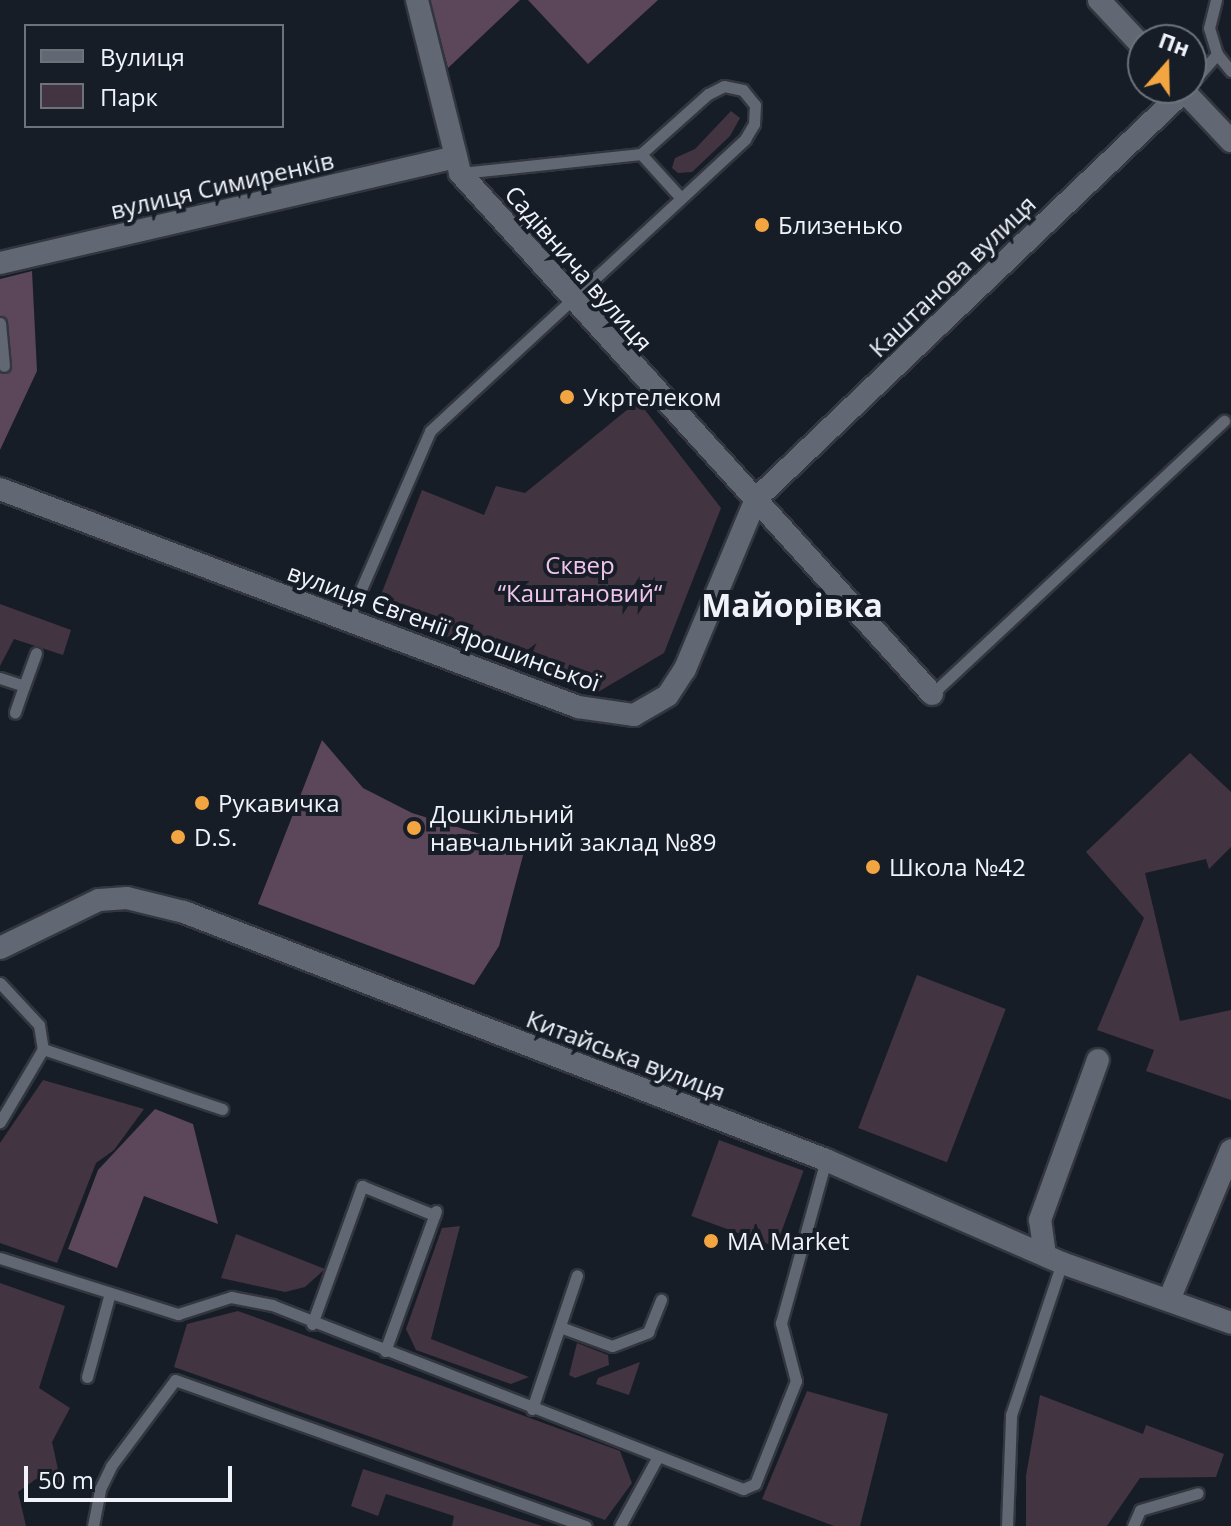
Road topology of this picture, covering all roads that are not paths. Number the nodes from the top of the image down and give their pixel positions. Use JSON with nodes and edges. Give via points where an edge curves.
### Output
{"nodes":[{"id":1,"x":417,"y":0,"type":"edge"},
{"id":2,"x":1099,"y":0,"type":"edge"},
{"id":3,"x":1216,"y":0,"type":"edge"},
{"id":4,"x":1127,"y":30,"type":"edge"},
{"id":5,"x":1217,"y":54,"type":"junction"},
{"id":6,"x":1207,"y":65,"type":"edge"},
{"id":7,"x":1231,"y":71,"type":"edge"},
{"id":8,"x":1169,"y":104,"type":"edge"},
{"id":9,"x":1200,"y":104,"type":"edge"},
{"id":10,"x":1231,"y":141,"type":"edge"},
{"id":11,"x":641,"y":154,"type":"junction"},
{"id":12,"x":458,"y":165,"type":"junction"},
{"id":13,"x":680,"y":197,"type":"junction"},
{"id":14,"x":0,"y":263,"type":"edge"},
{"id":15,"x":573,"y":303,"type":"junction"},
{"id":16,"x":0,"y":323,"type":"edge"},
{"id":17,"x":4,"y":366,"type":"dead end"},
{"id":18,"x":1224,"y":421,"type":"dead end"},
{"id":19,"x":0,"y":489,"type":"edge"},
{"id":20,"x":756,"y":499,"type":"junction"},
{"id":21,"x":348,"y":619,"type":"junction"},
{"id":22,"x":36,"y":653,"type":"dead end"},
{"id":23,"x":0,"y":678,"type":"edge"},
{"id":24,"x":24,"y":686,"type":"junction"},
{"id":25,"x":932,"y":694,"type":"joint"},
{"id":26,"x":15,"y":712,"type":"dead end"},
{"id":27,"x":0,"y":948,"type":"edge"},
{"id":28,"x":0,"y":983,"type":"edge"},
{"id":29,"x":43,"y":1049,"type":"junction"},
{"id":30,"x":1098,"y":1060,"type":"dead end"},
{"id":31,"x":222,"y":1109,"type":"dead end"},
{"id":32,"x":0,"y":1122,"type":"edge"},
{"id":33,"x":1231,"y":1150,"type":"edge"},
{"id":34,"x":826,"y":1160,"type":"junction"},
{"id":35,"x":0,"y":1258,"type":"edge"},
{"id":36,"x":1054,"y":1259,"type":"junction"},
{"id":37,"x":577,"y":1275,"type":"dead end"},
{"id":38,"x":110,"y":1293,"type":"junction"},
{"id":39,"x":661,"y":1300,"type":"dead end"},
{"id":40,"x":1169,"y":1300,"type":"junction"},
{"id":41,"x":1231,"y":1323,"type":"edge"},
{"id":42,"x":312,"y":1324,"type":"junction"},
{"id":43,"x":560,"y":1327,"type":"junction"},
{"id":44,"x":385,"y":1351,"type":"junction"},
{"id":45,"x":87,"y":1377,"type":"dead end"},
{"id":46,"x":532,"y":1409,"type":"junction"},
{"id":47,"x":657,"y":1458,"type":"junction"},
{"id":48,"x":1198,"y":1493,"type":"dead end"},
{"id":49,"x":93,"y":1526,"type":"edge"},
{"id":50,"x":586,"y":1526,"type":"edge"},
{"id":51,"x":620,"y":1526,"type":"edge"},
{"id":52,"x":1007,"y":1526,"type":"edge"},
{"id":53,"x":1133,"y":1526,"type":"edge"}],
"edges":[{"from":1,"to":12,"type":"street","name":"Садівнича вулиця"},
{"from":2,"to":4,"type":"street"},
{"from":3,"to":5,"type":"lane","via":[[1209,28]]},
{"from":5,"to":6,"type":"lane"},
{"from":5,"to":7,"type":"lane"},
{"from":8,"to":20,"type":"street","name":"Каштанова вулиця"},
{"from":9,"to":10,"type":"street"},
{"from":11,"to":12,"type":"lane"},
{"from":11,"to":13,"type":"lane"},
{"from":11,"to":13,"type":"lane","via":[[715,90],[735,87],[749,96],[756,114],[751,132]]},
{"from":12,"to":14,"type":"street","name":"вулиця Симиренків"},
{"from":12,"to":15,"type":"street","name":"Садівнича вулиця"},
{"from":13,"to":15,"type":"lane"},
{"from":15,"to":20,"type":"street","name":"Садівнича вулиця"},
{"from":15,"to":21,"type":"lane","via":[[430,431]]},
{"from":16,"to":17,"type":"lane"},
{"from":18,"to":25,"type":"lane","name":"Садівнича вулиця"},
{"from":19,"to":21,"type":"street","name":"вулиця Євгенії Ярошинської"},
{"from":20,"to":21,"type":"street","name":"вулиця Євгенії Ярошинської","via":[[685,669],[668,695],[634,715],[578,707]]},
{"from":20,"to":25,"type":"street","name":"Садівнича вулиця"},
{"from":22,"to":24,"type":"lane"},
{"from":23,"to":24,"type":"lane"},
{"from":24,"to":26,"type":"lane"},
{"from":27,"to":34,"type":"street","name":"Китайська вулиця","via":[[99,900],[140,901],[184,912]]},
{"from":28,"to":29,"type":"lane","via":[[39,1025]]},
{"from":29,"to":31,"type":"lane"},
{"from":29,"to":32,"type":"lane"},
{"from":30,"to":36,"type":"street","via":[[1040,1220]]},
{"from":33,"to":40,"type":"street"},
{"from":34,"to":36,"type":"street","name":"Китайська вулиця"},
{"from":34,"to":47,"type":"lane","via":[[781,1323],[796,1381],[755,1484],[743,1489]]},
{"from":35,"to":38,"type":"lane"},
{"from":36,"to":40,"type":"street","name":"Китайська вулиця"},
{"from":36,"to":52,"type":"lane","via":[[1011,1415]]},
{"from":37,"to":43,"type":"lane"},
{"from":38,"to":42,"type":"lane","via":[[178,1314],[231,1297],[272,1305]]},
{"from":38,"to":45,"type":"lane"},
{"from":39,"to":43,"type":"lane","via":[[648,1332],[612,1346]]},
{"from":40,"to":41,"type":"street","name":"Китайська вулиця"},
{"from":42,"to":44,"type":"lane"},
{"from":42,"to":44,"type":"lane","via":[[362,1186],[435,1213]]},
{"from":43,"to":46,"type":"lane"},
{"from":44,"to":46,"type":"lane"},
{"from":46,"to":47,"type":"lane"},
{"from":47,"to":51,"type":"lane"},
{"from":48,"to":53,"type":"lane","via":[[1140,1510]]},
{"from":49,"to":50,"type":"lane","via":[[111,1466],[175,1380]]}]}
